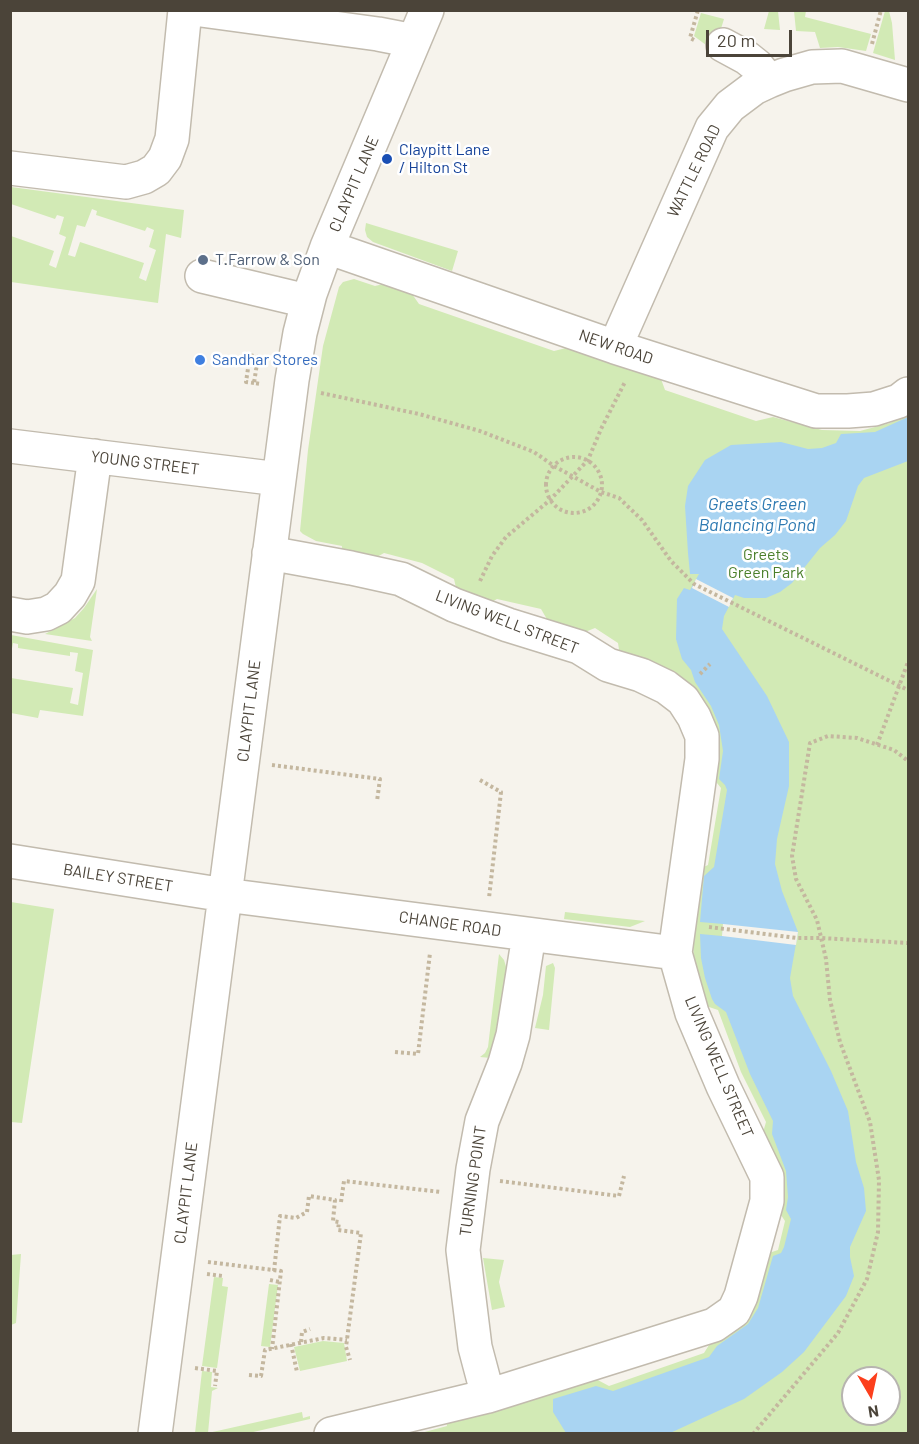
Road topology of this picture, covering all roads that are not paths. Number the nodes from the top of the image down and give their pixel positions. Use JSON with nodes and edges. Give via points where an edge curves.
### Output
{"nodes":[{"id":1,"x":185,"y":10,"type":"edge"},
{"id":2,"x":201,"y":10,"type":"edge"},
{"id":3,"x":427,"y":10,"type":"edge"},
{"id":4,"x":256,"y":14,"type":"edge"},
{"id":5,"x":414,"y":41,"type":"junction"},
{"id":6,"x":723,"y":45,"type":"dead end"},
{"id":7,"x":769,"y":81,"type":"junction"},
{"id":8,"x":909,"y":85,"type":"edge"},
{"id":9,"x":10,"y":168,"type":"edge"},
{"id":10,"x":327,"y":247,"type":"junction"},
{"id":11,"x":202,"y":276,"type":"dead end"},
{"id":12,"x":307,"y":301,"type":"junction"},
{"id":13,"x":615,"y":347,"type":"junction"},
{"id":14,"x":909,"y":394,"type":"edge"},
{"id":15,"x":10,"y":446,"type":"edge"},
{"id":16,"x":94,"y":456,"type":"junction"},
{"id":17,"x":279,"y":479,"type":"junction"},
{"id":18,"x":269,"y":553,"type":"junction"},
{"id":19,"x":10,"y":614,"type":"edge"},
{"id":20,"x":10,"y":861,"type":"edge"},
{"id":21,"x":225,"y":895,"type":"junction"},
{"id":22,"x":529,"y":935,"type":"junction"},
{"id":23,"x":675,"y":952,"type":"junction"},
{"id":24,"x":488,"y":1396,"type":"junction"},
{"id":25,"x":155,"y":1434,"type":"edge"},
{"id":26,"x":332,"y":1434,"type":"edge"}],
"edges":[{"from":1,"to":9,"type":"street","via":[[172,139],[156,170],[126,182]]},
{"from":2,"to":4,"type":"street"},
{"from":3,"to":5,"type":"street","name":"CLAYPIT LANE"},
{"from":4,"to":5,"type":"street"},
{"from":5,"to":10,"type":"street","name":"CLAYPIT LANE"},
{"from":6,"to":7,"type":"street","via":[[747,58]]},
{"from":7,"to":8,"type":"street","name":"WATTLE ROAD","via":[[812,67],[842,66]]},
{"from":7,"to":13,"type":"street","name":"WATTLE ROAD","via":[[729,106],[712,128]]},
{"from":10,"to":12,"type":"street","name":"CLAYPIT LANE"},
{"from":10,"to":13,"type":"street","name":"NEW ROAD"},
{"from":11,"to":12,"type":"street"},
{"from":12,"to":17,"type":"street","name":"CLAYPIT LANE","via":[[291,380]]},
{"from":13,"to":14,"type":"street","name":"NEW ROAD","via":[[816,411],[874,409]]},
{"from":15,"to":16,"type":"street","name":"YOUNG STREET"},
{"from":16,"to":17,"type":"street","name":"YOUNG STREET"},
{"from":16,"to":19,"type":"street","via":[[78,581],[58,608],[46,614]]},
{"from":17,"to":18,"type":"street","name":"CLAYPIT LANE"},
{"from":18,"to":21,"type":"street","name":"CLAYPIT LANE"},
{"from":18,"to":23,"type":"street","name":"LIVING WELL STREET","via":[[401,579],[507,625],[579,648],[608,665],[658,683],[683,700],[702,736],[702,759]]},
{"from":20,"to":21,"type":"street","name":"BAILEY STREET"},
{"from":21,"to":22,"type":"street","name":"CHANGE ROAD"},
{"from":21,"to":25,"type":"street","name":"CLAYPIT LANE"},
{"from":22,"to":23,"type":"street","name":"CHANGE ROAD"},
{"from":22,"to":24,"type":"street","name":"TURNING POINT","via":[[513,1035],[482,1121],[464,1250],[475,1347]]},
{"from":23,"to":24,"type":"street","name":"LIVING WELL STREET","via":[[692,1013],[767,1177],[767,1202],[741,1296],[734,1311],[714,1325]]},
{"from":24,"to":26,"type":"street","name":"LIVING WELL STREET"}]}
